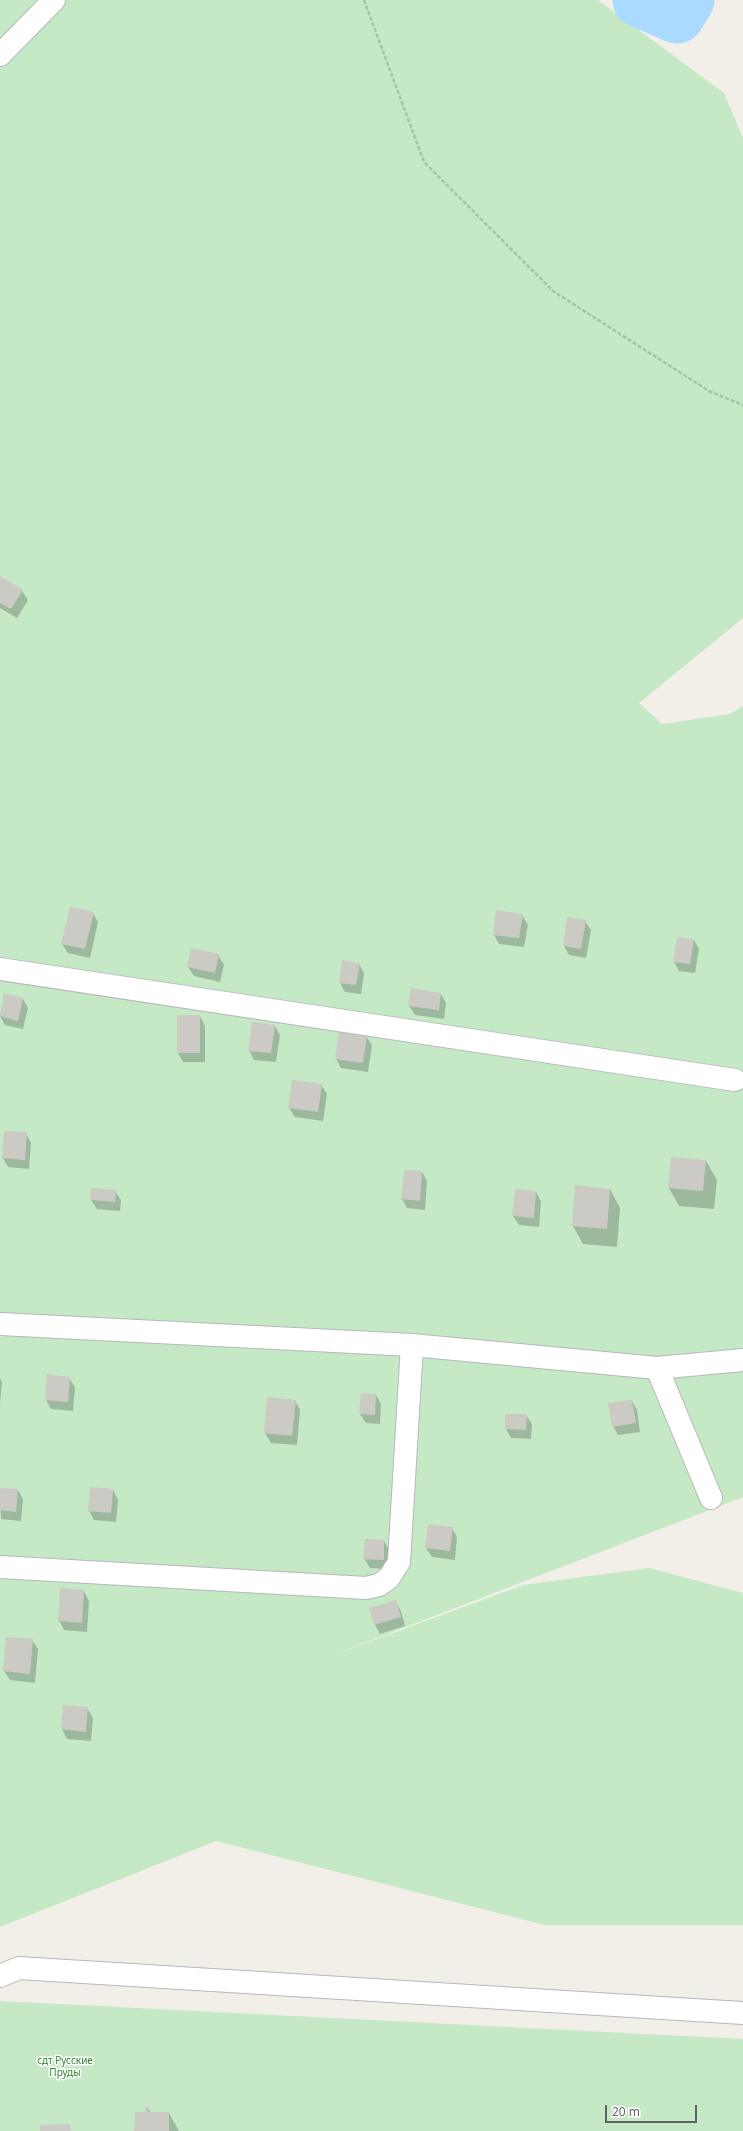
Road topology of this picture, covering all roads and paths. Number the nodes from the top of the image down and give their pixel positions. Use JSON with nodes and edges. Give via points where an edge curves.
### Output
{"nodes":[{"id":1,"x":54,"y":0,"type":"edge"},
{"id":2,"x":364,"y":0,"type":"edge"},
{"id":3,"x":0,"y":55,"type":"edge"},
{"id":4,"x":743,"y":405,"type":"edge"},
{"id":5,"x":0,"y":969,"type":"edge"},
{"id":6,"x":735,"y":1080,"type":"dead end"},
{"id":7,"x":0,"y":1324,"type":"edge"},
{"id":8,"x":412,"y":1345,"type":"junction"},
{"id":9,"x":743,"y":1360,"type":"edge"},
{"id":10,"x":657,"y":1368,"type":"junction"},
{"id":11,"x":711,"y":1498,"type":"dead end"},
{"id":12,"x":0,"y":1567,"type":"edge"},
{"id":13,"x":0,"y":1976,"type":"edge"},
{"id":14,"x":743,"y":2013,"type":"edge"}],
"edges":[{"from":1,"to":3,"type":"street"},
{"from":2,"to":4,"type":"path","via":[[424,162],[553,291],[709,391]]},
{"from":5,"to":6,"type":"street"},
{"from":7,"to":8,"type":"street"},
{"from":8,"to":10,"type":"street"},
{"from":8,"to":12,"type":"street","via":[[399,1562],[389,1578],[379,1585],[366,1588]]},
{"from":9,"to":10,"type":"street"},
{"from":10,"to":11,"type":"street"},
{"from":13,"to":14,"type":"street","via":[[19,1968]]}]}
